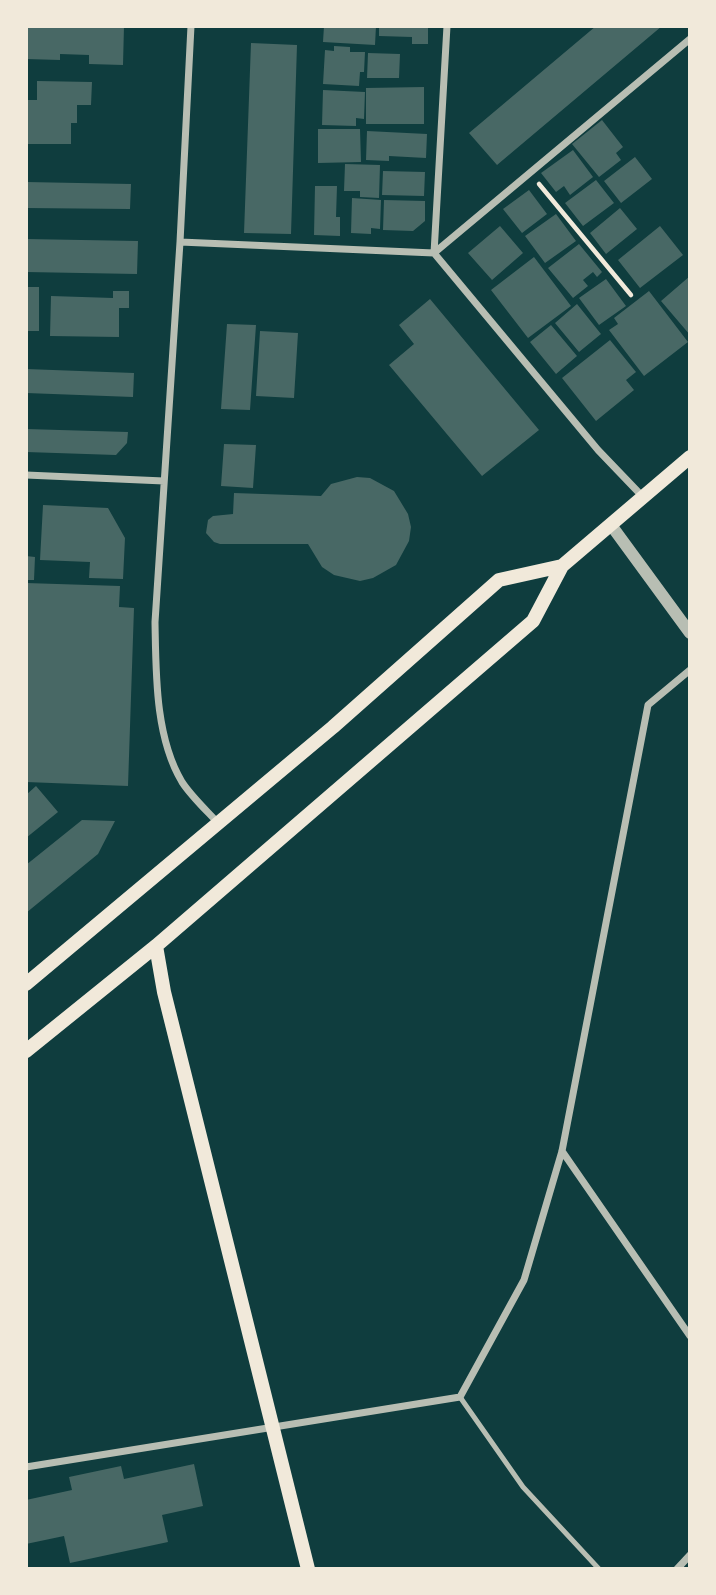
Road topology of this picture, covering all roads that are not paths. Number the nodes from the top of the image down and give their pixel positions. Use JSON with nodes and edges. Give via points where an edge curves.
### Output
{"nodes":[{"id":1,"x":191,"y":26,"type":"edge"},
{"id":2,"x":447,"y":26,"type":"edge"},
{"id":3,"x":690,"y":39,"type":"edge"},
{"id":4,"x":180,"y":242,"type":"junction"},
{"id":5,"x":435,"y":253,"type":"junction"},
{"id":6,"x":690,"y":457,"type":"edge"},
{"id":7,"x":26,"y":475,"type":"edge"},
{"id":8,"x":164,"y":481,"type":"junction"},
{"id":9,"x":643,"y":497,"type":"junction"},
{"id":10,"x":611,"y":525,"type":"junction"},
{"id":11,"x":562,"y":566,"type":"junction"},
{"id":12,"x":690,"y":633,"type":"edge"},
{"id":13,"x":690,"y":670,"type":"edge"},
{"id":14,"x":218,"y":823,"type":"junction"},
{"id":15,"x":156,"y":946,"type":"junction"},
{"id":16,"x":26,"y":984,"type":"edge"},
{"id":17,"x":26,"y":1051,"type":"edge"},
{"id":18,"x":562,"y":1151,"type":"junction"},
{"id":19,"x":690,"y":1336,"type":"edge"},
{"id":20,"x":460,"y":1397,"type":"junction"},
{"id":21,"x":273,"y":1426,"type":"junction"},
{"id":22,"x":26,"y":1467,"type":"edge"},
{"id":23,"x":690,"y":1555,"type":"edge"},
{"id":24,"x":682,"y":1567,"type":"edge"},
{"id":25,"x":309,"y":1569,"type":"edge"},
{"id":26,"x":599,"y":1569,"type":"edge"}],
"edges":[{"from":1,"to":4,"type":"street"},
{"from":2,"to":5,"type":"street"},
{"from":3,"to":5,"type":"street"},
{"from":4,"to":5,"type":"street"},
{"from":4,"to":8,"type":"street"},
{"from":5,"to":9,"type":"street","via":[[598,450]]},
{"from":6,"to":9,"type":"main road"},
{"from":7,"to":8,"type":"street"},
{"from":8,"to":14,"type":"street","via":[[155,622],[161,726],[182,781]]},
{"from":9,"to":10,"type":"main road"},
{"from":10,"to":11,"type":"main road"},
{"from":10,"to":12,"type":"street"},
{"from":11,"to":14,"type":"main road","via":[[499,580]]},
{"from":11,"to":15,"type":"main road","via":[[534,621]]},
{"from":13,"to":18,"type":"street","via":[[648,705]]},
{"from":14,"to":16,"type":"main road"},
{"from":15,"to":17,"type":"main road"},
{"from":15,"to":21,"type":"main road"},
{"from":18,"to":19,"type":"street"},
{"from":18,"to":20,"type":"street","via":[[524,1280]]},
{"from":20,"to":21,"type":"street"},
{"from":20,"to":26,"type":"lane","via":[[523,1487]]},
{"from":21,"to":22,"type":"street"},
{"from":21,"to":25,"type":"main road"},
{"from":23,"to":24,"type":"street"}]}
